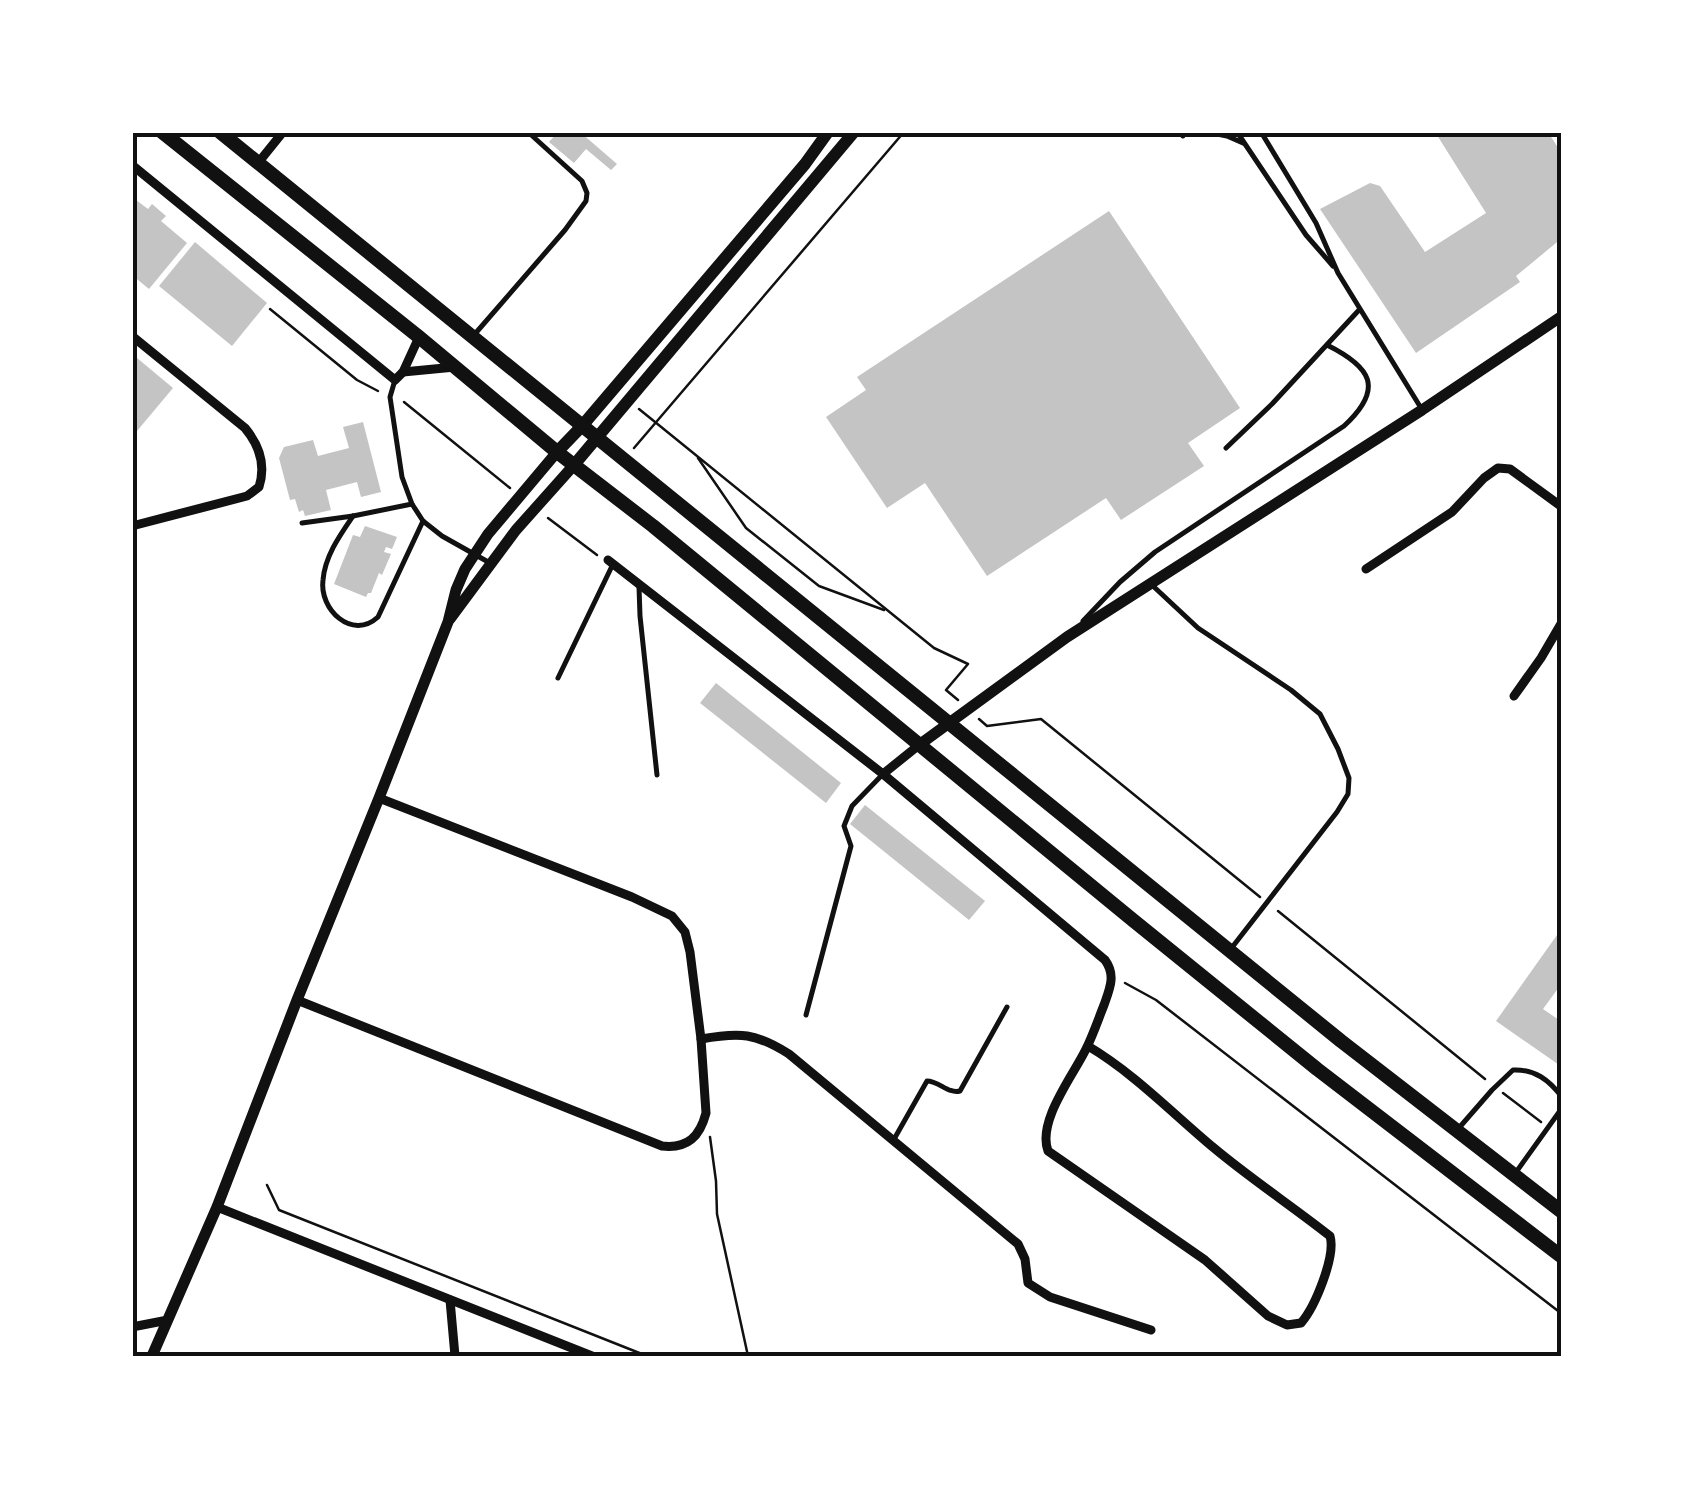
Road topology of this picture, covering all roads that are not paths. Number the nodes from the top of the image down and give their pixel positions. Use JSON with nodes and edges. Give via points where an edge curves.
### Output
{"nodes":[{"id":1,"x":162,"y":132,"type":"edge"},
{"id":2,"x":220,"y":132,"type":"edge"},
{"id":3,"x":283,"y":132,"type":"edge"},
{"id":4,"x":528,"y":132,"type":"edge"},
{"id":5,"x":828,"y":132,"type":"edge"},
{"id":6,"x":854,"y":132,"type":"edge"},
{"id":7,"x":1207,"y":132,"type":"edge"},
{"id":8,"x":1237,"y":132,"type":"edge"},
{"id":9,"x":1260,"y":132,"type":"edge"},
{"id":10,"x":1245,"y":144,"type":"junction"},
{"id":11,"x":258,"y":163,"type":"junction"},
{"id":12,"x":132,"y":165,"type":"edge"},
{"id":13,"x":1338,"y":272,"type":"junction"},
{"id":14,"x":1360,"y":310,"type":"junction"},
{"id":15,"x":1562,"y":316,"type":"edge"},
{"id":16,"x":132,"y":336,"type":"edge"},
{"id":17,"x":419,"y":337,"type":"junction"},
{"id":18,"x":472,"y":337,"type":"junction"},
{"id":19,"x":1327,"y":345,"type":"junction"},
{"id":20,"x":455,"y":367,"type":"junction"},
{"id":21,"x":403,"y":372,"type":"junction"},
{"id":22,"x":395,"y":380,"type":"junction"},
{"id":23,"x":1422,"y":410,"type":"junction"},
{"id":24,"x":582,"y":426,"type":"junction"},
{"id":25,"x":597,"y":439,"type":"junction"},
{"id":26,"x":1226,"y":448,"type":"dead end"},
{"id":27,"x":557,"y":452,"type":"junction"},
{"id":28,"x":574,"y":465,"type":"junction"},
{"id":29,"x":412,"y":504,"type":"junction"},
{"id":30,"x":1562,"y":507,"type":"edge"},
{"id":31,"x":353,"y":516,"type":"junction"},
{"id":32,"x":422,"y":521,"type":"junction"},
{"id":33,"x":302,"y":523,"type":"dead end"},
{"id":34,"x":132,"y":526,"type":"edge"},
{"id":35,"x":474,"y":554,"type":"junction"},
{"id":36,"x":610,"y":562,"type":"joint"},
{"id":37,"x":491,"y":564,"type":"junction"},
{"id":38,"x":1366,"y":569,"type":"dead end"},
{"id":39,"x":639,"y":584,"type":"junction"},
{"id":40,"x":1151,"y":584,"type":"junction"},
{"id":41,"x":448,"y":622,"type":"junction"},
{"id":42,"x":1562,"y":622,"type":"edge"},
{"id":43,"x":1067,"y":637,"type":"junction"},
{"id":44,"x":558,"y":678,"type":"dead end"},
{"id":45,"x":1514,"y":696,"type":"dead end"},
{"id":46,"x":948,"y":722,"type":"junction"},
{"id":47,"x":919,"y":745,"type":"junction"},
{"id":48,"x":883,"y":774,"type":"junction"},
{"id":49,"x":657,"y":775,"type":"dead end"},
{"id":50,"x":379,"y":798,"type":"junction"},
{"id":51,"x":1230,"y":950,"type":"junction"},
{"id":52,"x":297,"y":1000,"type":"junction"},
{"id":53,"x":1006,"y":1007,"type":"dead end"},
{"id":54,"x":806,"y":1015,"type":"dead end"},
{"id":55,"x":702,"y":1039,"type":"junction"},
{"id":56,"x":1088,"y":1046,"type":"junction"},
{"id":57,"x":1562,"y":1097,"type":"edge"},
{"id":58,"x":1562,"y":1108,"type":"edge"},
{"id":59,"x":1456,"y":1131,"type":"junction"},
{"id":60,"x":893,"y":1140,"type":"junction"},
{"id":61,"x":1513,"y":1176,"type":"junction"},
{"id":62,"x":217,"y":1207,"type":"junction"},
{"id":63,"x":1562,"y":1212,"type":"edge"},
{"id":64,"x":1562,"y":1257,"type":"edge"},
{"id":65,"x":450,"y":1300,"type":"junction"},
{"id":66,"x":168,"y":1320,"type":"junction"},
{"id":67,"x":132,"y":1327,"type":"edge"},
{"id":68,"x":1151,"y":1330,"type":"dead end"},
{"id":69,"x":152,"y":1356,"type":"edge"},
{"id":70,"x":455,"y":1356,"type":"edge"},
{"id":71,"x":592,"y":1356,"type":"edge"}],
"edges":[{"from":1,"to":17,"type":"main road"},
{"from":2,"to":11,"type":"main road"},
{"from":3,"to":11,"type":"street"},
{"from":4,"to":18,"type":"lane","via":[[582,181],[586,201]]},
{"from":5,"to":24,"type":"main road"},
{"from":6,"to":25,"type":"main road"},
{"from":7,"to":10,"type":"lane"},
{"from":8,"to":10,"type":"lane"},
{"from":9,"to":13,"type":"lane"},
{"from":10,"to":13,"type":"lane"},
{"from":11,"to":18,"type":"main road"},
{"from":12,"to":22,"type":"street"},
{"from":13,"to":14,"type":"lane"},
{"from":14,"to":19,"type":"lane"},
{"from":14,"to":23,"type":"lane"},
{"from":15,"to":23,"type":"street"},
{"from":16,"to":34,"type":"street","via":[[245,428],[263,468],[260,487],[247,496]]},
{"from":17,"to":20,"type":"main road"},
{"from":17,"to":21,"type":"street"},
{"from":18,"to":24,"type":"main road"},
{"from":19,"to":26,"type":"lane"},
{"from":19,"to":43,"type":"lane","via":[[1351,357],[1368,380],[1358,413],[1155,552]]},
{"from":20,"to":21,"type":"street"},
{"from":20,"to":27,"type":"main road"},
{"from":21,"to":22,"type":"street"},
{"from":22,"to":29,"type":"lane","via":[[390,397]]},
{"from":23,"to":40,"type":"street"},
{"from":24,"to":25,"type":"main road"},
{"from":24,"to":27,"type":"main road"},
{"from":25,"to":28,"type":"main road"},
{"from":25,"to":46,"type":"main road"},
{"from":27,"to":28,"type":"main road"},
{"from":27,"to":35,"type":"street"},
{"from":28,"to":37,"type":"street"},
{"from":28,"to":47,"type":"main road"},
{"from":29,"to":31,"type":"lane"},
{"from":29,"to":32,"type":"lane"},
{"from":30,"to":38,"type":"street","via":[[1510,469],[1498,468],[1452,512]]},
{"from":31,"to":32,"type":"lane","via":[[326,563],[322,588],[330,612],[362,626],[378,617]]},
{"from":31,"to":33,"type":"lane"},
{"from":32,"to":35,"type":"lane"},
{"from":35,"to":37,"type":"lane"},
{"from":35,"to":41,"type":"street"},
{"from":36,"to":39,"type":"street"},
{"from":36,"to":44,"type":"lane"},
{"from":37,"to":41,"type":"street"},
{"from":39,"to":48,"type":"street"},
{"from":39,"to":49,"type":"lane"},
{"from":40,"to":43,"type":"street"},
{"from":40,"to":51,"type":"lane","via":[[1198,628],[1309,703],[1328,726],[1345,766],[1344,801]]},
{"from":41,"to":50,"type":"street"},
{"from":42,"to":45,"type":"street"},
{"from":43,"to":46,"type":"street"},
{"from":46,"to":47,"type":"street"},
{"from":46,"to":51,"type":"main road"},
{"from":47,"to":48,"type":"street"},
{"from":47,"to":64,"type":"main road"},
{"from":48,"to":54,"type":"lane","via":[[852,806],[844,826],[851,846]]},
{"from":48,"to":56,"type":"street","via":[[1105,960],[1110,988]]},
{"from":50,"to":52,"type":"street"},
{"from":50,"to":55,"type":"street","via":[[672,916],[690,952]]},
{"from":51,"to":59,"type":"main road"},
{"from":52,"to":55,"type":"street","via":[[662,1146],[688,1142],[700,1130],[706,1112]]},
{"from":52,"to":62,"type":"street"},
{"from":53,"to":60,"type":"lane","via":[[960,1091],[927,1081]]},
{"from":55,"to":60,"type":"street","via":[[731,1034],[770,1042]]},
{"from":56,"to":56,"type":"street","via":[[1048,1122],[1048,1151],[1205,1260],[1268,1316],[1288,1326],[1301,1323],[1331,1254],[1330,1236]]},
{"from":57,"to":59,"type":"lane","via":[[1532,1071],[1514,1070]]},
{"from":58,"to":61,"type":"lane"},
{"from":59,"to":61,"type":"main road"},
{"from":60,"to":68,"type":"street","via":[[1018,1244],[1028,1283],[1037,1290]]},
{"from":61,"to":63,"type":"main road"},
{"from":62,"to":65,"type":"street"},
{"from":62,"to":66,"type":"street"},
{"from":65,"to":70,"type":"street"},
{"from":65,"to":71,"type":"street"},
{"from":66,"to":67,"type":"street"},
{"from":66,"to":69,"type":"street"}]}
